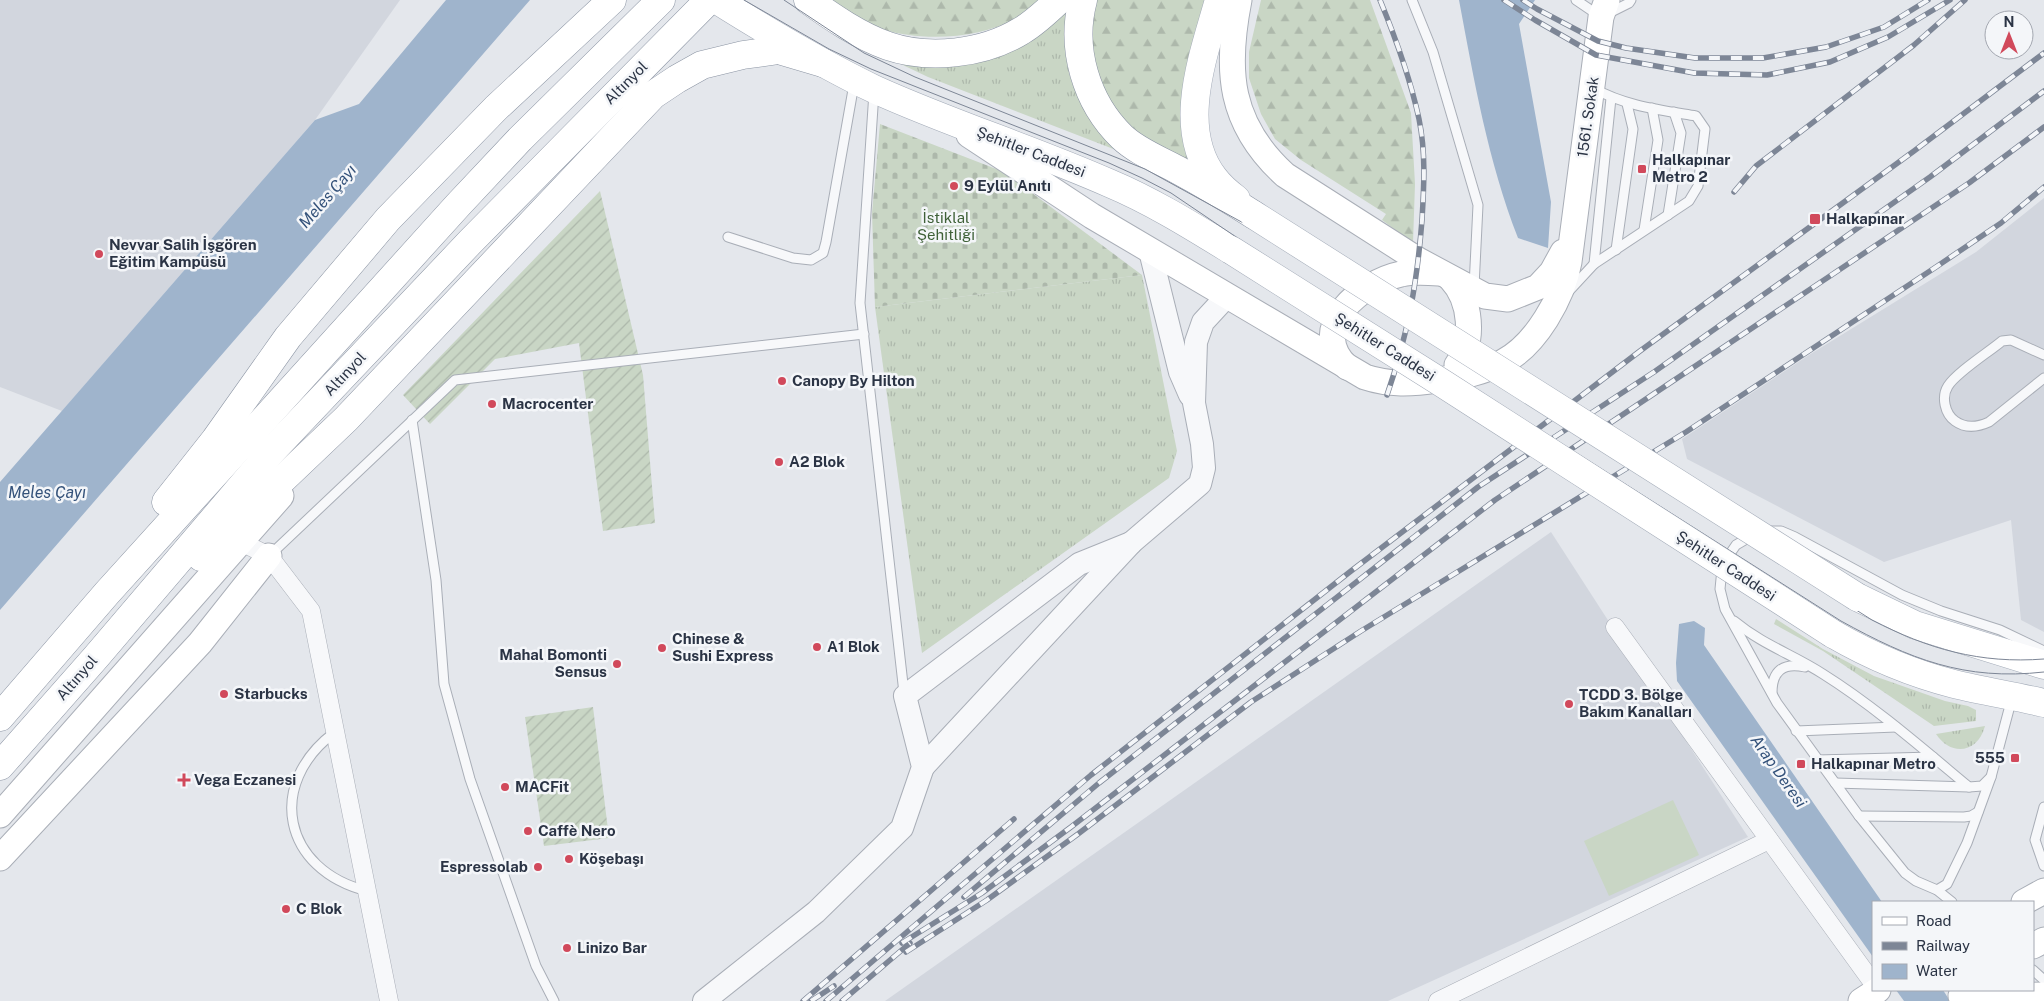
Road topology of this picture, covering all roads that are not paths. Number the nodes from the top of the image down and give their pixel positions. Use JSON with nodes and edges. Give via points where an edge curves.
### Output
{"nodes":[{"id":1,"x":612,"y":0,"type":"edge"},
{"id":2,"x":661,"y":0,"type":"edge"},
{"id":3,"x":709,"y":0,"type":"edge"},
{"id":4,"x":717,"y":0,"type":"edge"},
{"id":5,"x":808,"y":0,"type":"edge"},
{"id":6,"x":1059,"y":0,"type":"edge"},
{"id":7,"x":1083,"y":0,"type":"edge"},
{"id":8,"x":1219,"y":0,"type":"edge"},
{"id":9,"x":1239,"y":0,"type":"edge"},
{"id":10,"x":1412,"y":0,"type":"edge"},
{"id":11,"x":1576,"y":0,"type":"edge"},
{"id":12,"x":1631,"y":0,"type":"edge"},
{"id":13,"x":1604,"y":8,"type":"edge"},
{"id":14,"x":823,"y":63,"type":"junction"},
{"id":15,"x":865,"y":84,"type":"junction"},
{"id":16,"x":1602,"y":93,"type":"junction"},
{"id":17,"x":1628,"y":104,"type":"junction"},
{"id":18,"x":1652,"y":108,"type":"junction"},
{"id":19,"x":1674,"y":112,"type":"junction"},
{"id":20,"x":947,"y":120,"type":"junction"},
{"id":21,"x":1254,"y":215,"type":"junction"},
{"id":22,"x":1668,"y":215,"type":"junction"},
{"id":23,"x":1644,"y":230,"type":"junction"},
{"id":24,"x":1572,"y":234,"type":"junction"},
{"id":25,"x":728,"y":237,"type":"dead end"},
{"id":26,"x":1616,"y":250,"type":"junction"},
{"id":27,"x":1150,"y":251,"type":"junction"},
{"id":28,"x":1594,"y":264,"type":"junction"},
{"id":29,"x":1446,"y":276,"type":"junction"},
{"id":30,"x":1474,"y":291,"type":"junction"},
{"id":31,"x":1227,"y":296,"type":"junction"},
{"id":32,"x":1547,"y":318,"type":"junction"},
{"id":33,"x":864,"y":334,"type":"junction"},
{"id":34,"x":2044,"y":355,"type":"edge"},
{"id":35,"x":1350,"y":369,"type":"junction"},
{"id":36,"x":2044,"y":378,"type":"edge"},
{"id":37,"x":1429,"y":381,"type":"junction"},
{"id":38,"x":1194,"y":403,"type":"junction"},
{"id":39,"x":346,"y":419,"type":"junction"},
{"id":40,"x":412,"y":420,"type":"junction"},
{"id":41,"x":241,"y":542,"type":"junction"},
{"id":42,"x":1131,"y":544,"type":"junction"},
{"id":43,"x":268,"y":556,"type":"junction"},
{"id":44,"x":107,"y":593,"type":"junction"},
{"id":45,"x":1730,"y":618,"type":"junction"},
{"id":46,"x":1615,"y":626,"type":"dead end"},
{"id":47,"x":2044,"y":651,"type":"edge"},
{"id":48,"x":96,"y":657,"type":"junction"},
{"id":49,"x":2044,"y":666,"type":"edge"},
{"id":50,"x":1818,"y":670,"type":"junction"},
{"id":51,"x":1772,"y":693,"type":"junction"},
{"id":52,"x":905,"y":696,"type":"junction"},
{"id":53,"x":2012,"y":696,"type":"junction"},
{"id":54,"x":2043,"y":703,"type":"edge"},
{"id":55,"x":0,"y":717,"type":"edge"},
{"id":56,"x":1896,"y":727,"type":"junction"},
{"id":57,"x":1796,"y":731,"type":"junction"},
{"id":58,"x":336,"y":732,"type":"junction"},
{"id":59,"x":1933,"y":757,"type":"junction"},
{"id":60,"x":1817,"y":760,"type":"junction"},
{"id":61,"x":0,"y":766,"type":"edge"},
{"id":62,"x":923,"y":767,"type":"junction"},
{"id":63,"x":1991,"y":777,"type":"junction"},
{"id":64,"x":1835,"y":784,"type":"junction"},
{"id":65,"x":1969,"y":787,"type":"junction"},
{"id":66,"x":2044,"y":807,"type":"edge"},
{"id":67,"x":1978,"y":812,"type":"junction"},
{"id":68,"x":0,"y":815,"type":"edge"},
{"id":69,"x":1859,"y":816,"type":"junction"},
{"id":70,"x":1769,"y":840,"type":"junction"},
{"id":71,"x":0,"y":858,"type":"edge"},
{"id":72,"x":2044,"y":866,"type":"edge"},
{"id":73,"x":1937,"y":890,"type":"junction"},
{"id":74,"x":2044,"y":891,"type":"edge"},
{"id":75,"x":368,"y":892,"type":"junction"},
{"id":76,"x":1951,"y":901,"type":"edge"},
{"id":77,"x":2026,"y":901,"type":"edge"},
{"id":78,"x":2034,"y":971,"type":"edge"},
{"id":79,"x":2044,"y":980,"type":"edge"},
{"id":80,"x":1872,"y":983,"type":"edge"},
{"id":81,"x":1876,"y":991,"type":"edge"},
{"id":82,"x":2044,"y":995,"type":"edge"},
{"id":83,"x":1958,"y":996,"type":"edge"},
{"id":84,"x":389,"y":1001,"type":"edge"},
{"id":85,"x":554,"y":1001,"type":"edge"},
{"id":86,"x":704,"y":1001,"type":"edge"},
{"id":87,"x":1438,"y":1001,"type":"edge"},
{"id":88,"x":1861,"y":1001,"type":"edge"}],
"edges":[{"from":1,"to":44,"type":"main road","via":[[496,108],[388,219],[288,336],[176,491],[130,545]]},
{"from":2,"to":44,"type":"main road","name":"Altınyol","via":[[458,205]]},
{"from":3,"to":48,"type":"main road","name":"Altınyol","via":[[471,241],[270,453]]},
{"from":4,"to":14,"type":"main road","name":"Şehitler Caddesi"},
{"from":5,"to":6,"type":"main road","via":[[827,14],[888,46],[947,53],[996,43],[1020,32]]},
{"from":7,"to":21,"type":"main road","via":[[1078,28],[1082,72],[1105,118],[1138,149],[1205,184]]},
{"from":8,"to":21,"type":"main road","via":[[1195,97],[1196,132],[1202,156],[1213,178]]},
{"from":9,"to":29,"type":"main road","via":[[1233,31],[1233,89],[1241,115],[1261,150],[1285,175]]},
{"from":10,"to":30,"type":"lane","via":[[1434,52],[1478,205]]},
{"from":11,"to":13,"type":"lane"},
{"from":12,"to":13,"type":"lane"},
{"from":13,"to":16,"type":"main road","name":"1561. Sokak"},
{"from":14,"to":15,"type":"main road","name":"Şehitler Caddesi"},
{"from":14,"to":39,"type":"main road","via":[[779,50],[743,55],[702,65],[653,95]]},
{"from":15,"to":20,"type":"main road","name":"Şehitler Caddesi"},
{"from":15,"to":25,"type":"lane","via":[[823,253],[811,260],[793,258]]},
{"from":15,"to":33,"type":"lane","via":[[860,303]]},
{"from":16,"to":17,"type":"lane"},
{"from":16,"to":24,"type":"main road","name":"1561. Sokak"},
{"from":16,"to":28,"type":"lane"},
{"from":17,"to":18,"type":"lane"},
{"from":17,"to":26,"type":"lane","via":[[1633,129]]},
{"from":18,"to":19,"type":"lane"},
{"from":18,"to":23,"type":"lane","via":[[1658,140]]},
{"from":19,"to":22,"type":"lane","via":[[1681,133]]},
{"from":19,"to":22,"type":"lane","via":[[1696,116],[1706,129],[1698,186],[1689,201]]},
{"from":20,"to":27,"type":"main road"},
{"from":20,"to":53,"type":"main road","name":"Şehitler Caddesi","bridge":true,"via":[[1110,183],[1183,221],[1872,656],[1953,684]]},
{"from":21,"to":49,"type":"main road","bridge":true,"via":[[1857,597],[1914,625]]},
{"from":22,"to":23,"type":"lane"},
{"from":23,"to":26,"type":"lane"},
{"from":24,"to":30,"type":"main road","via":[[1552,272],[1538,287],[1508,299]]},
{"from":24,"to":32,"type":"main road","name":"1561. Sokak","via":[[1567,275]]},
{"from":26,"to":28,"type":"lane"},
{"from":27,"to":31,"type":"main road"},
{"from":27,"to":38,"type":"street","via":[[1180,372]]},
{"from":28,"to":32,"type":"lane"},
{"from":29,"to":30,"type":"main road"},
{"from":29,"to":35,"type":"main road","via":[[1424,272],[1400,274],[1376,283],[1352,299],[1339,316],[1332,340],[1336,354]]},
{"from":29,"to":37,"type":"main road","via":[[1458,286],[1464,304],[1468,328],[1466,346],[1457,365]]},
{"from":31,"to":35,"type":"main road"},
{"from":31,"to":38,"type":"street","via":[[1203,322],[1196,342]]},
{"from":32,"to":37,"type":"main road","name":"1561. Sokak","via":[[1525,345],[1505,361],[1465,376]]},
{"from":33,"to":40,"type":"lane","via":[[454,380]]},
{"from":33,"to":52,"type":"lane"},
{"from":34,"to":36,"type":"lane","via":[[2011,340],[2002,341],[1947,387],[1947,411],[1951,418],[1965,426],[1982,425]]},
{"from":35,"to":37,"type":"main road","via":[[1377,381]]},
{"from":38,"to":42,"type":"street","via":[[1204,468],[1200,484]]},
{"from":39,"to":41,"type":"main road"},
{"from":39,"to":48,"type":"main road"},
{"from":40,"to":43,"type":"lane"},
{"from":40,"to":85,"type":"lane","via":[[436,580],[444,684],[470,779],[536,966]]},
{"from":41,"to":43,"type":"street"},
{"from":41,"to":68,"type":"main road"},
{"from":42,"to":52,"type":"street","via":[[1079,564]]},
{"from":42,"to":62,"type":"street"},
{"from":43,"to":58,"type":"street","via":[[312,611]]},
{"from":43,"to":71,"type":"main road","via":[[200,643]]},
{"from":44,"to":55,"type":"main road","name":"Altınyol"},
{"from":45,"to":47,"type":"lane","via":[[1720,589],[1725,561],[1736,545],[1753,535],[1772,530],[1795,537],[1902,595],[2000,630]]},
{"from":45,"to":50,"type":"lane","via":[[1764,643]]},
{"from":45,"to":51,"type":"lane"},
{"from":46,"to":70,"type":"street"},
{"from":48,"to":61,"type":"main road","name":"Altınyol"},
{"from":50,"to":51,"type":"lane","via":[[1802,666],[1784,667],[1774,677]]},
{"from":50,"to":56,"type":"lane"},
{"from":51,"to":57,"type":"lane"},
{"from":52,"to":62,"type":"street"},
{"from":53,"to":54,"type":"main road","name":"Şehitler Caddesi"},
{"from":53,"to":63,"type":"lane"},
{"from":56,"to":57,"type":"lane"},
{"from":56,"to":59,"type":"lane"},
{"from":57,"to":60,"type":"lane"},
{"from":58,"to":75,"type":"street"},
{"from":58,"to":75,"type":"lane","via":[[315,748],[302,767],[292,798],[293,824],[306,851],[319,867],[336,879]]},
{"from":59,"to":60,"type":"lane"},
{"from":59,"to":65,"type":"lane"},
{"from":60,"to":64,"type":"lane"},
{"from":62,"to":86,"type":"street","via":[[902,828],[816,912]]},
{"from":63,"to":65,"type":"lane","via":[[1982,786]]},
{"from":63,"to":67,"type":"lane"},
{"from":64,"to":65,"type":"lane"},
{"from":64,"to":69,"type":"lane"},
{"from":66,"to":72,"type":"lane","via":[[2035,840]]},
{"from":67,"to":69,"type":"lane","via":[[1964,817]]},
{"from":67,"to":73,"type":"lane","via":[[1957,866],[1947,884]]},
{"from":69,"to":73,"type":"lane","via":[[1905,873]]},
{"from":70,"to":80,"type":"street"},
{"from":70,"to":87,"type":"street"},
{"from":73,"to":76,"type":"lane"},
{"from":74,"to":77,"type":"main road"},
{"from":75,"to":84,"type":"street"},
{"from":78,"to":79,"type":"lane"},
{"from":81,"to":88,"type":"main road"},
{"from":82,"to":83,"type":"main road"}]}
